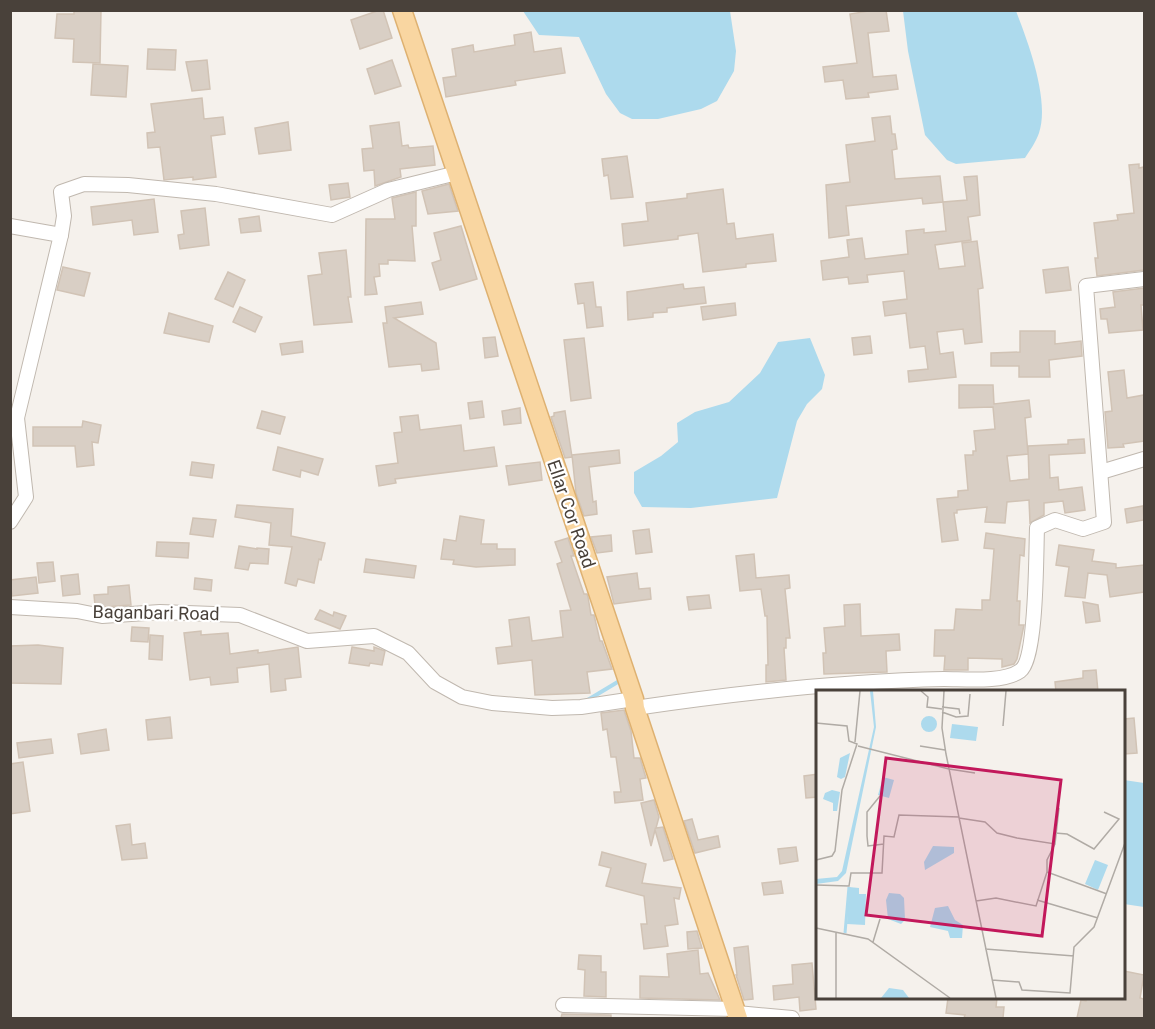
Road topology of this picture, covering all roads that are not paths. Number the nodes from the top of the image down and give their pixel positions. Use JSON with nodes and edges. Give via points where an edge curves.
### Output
{"nodes":[{"id":1,"x":402,"y":10,"type":"edge"},
{"id":2,"x":456,"y":173,"type":"junction"},
{"id":3,"x":10,"y":226,"type":"edge"},
{"id":4,"x":61,"y":235,"type":"junction"},
{"id":5,"x":1144,"y":279,"type":"edge"},
{"id":6,"x":14,"y":418,"type":"edge"},
{"id":7,"x":1144,"y":459,"type":"edge"},
{"id":8,"x":1101,"y":472,"type":"junction"},
{"id":9,"x":10,"y":522,"type":"edge"},
{"id":10,"x":10,"y":607,"type":"edge"},
{"id":11,"x":634,"y":703,"type":"junction"},
{"id":12,"x":563,"y":1005,"type":"dead end"},
{"id":13,"x":737,"y":1014,"type":"edge"},
{"id":14,"x":792,"y":1018,"type":"edge"}],
"edges":[{"from":1,"to":2,"type":"main road","name":"Ellar Cor Road"},
{"from":2,"to":4,"type":"street","via":[[388,190],[332,215],[216,194],[84,184],[62,192]]},
{"from":2,"to":11,"type":"main road","name":"Ellar Cor Road"},
{"from":3,"to":4,"type":"street"},
{"from":4,"to":6,"type":"street"},
{"from":5,"to":8,"type":"street","via":[[1086,286]]},
{"from":6,"to":9,"type":"street","via":[[26,497]]},
{"from":7,"to":8,"type":"street"},
{"from":8,"to":11,"type":"street","name":"Baganbari Road","via":[[1104,522],[1083,529],[1055,520],[1037,528],[1033,638],[1021,671],[999,678],[872,682]]},
{"from":10,"to":11,"type":"street","name":"Baganbari Road","via":[[102,616],[160,612],[240,615],[307,641],[374,636],[408,653],[435,682],[462,697],[552,708]]},
{"from":11,"to":13,"type":"main road","name":"Ellar Cor Road"},
{"from":12,"to":13,"type":"street"},
{"from":13,"to":14,"type":"street"}]}
